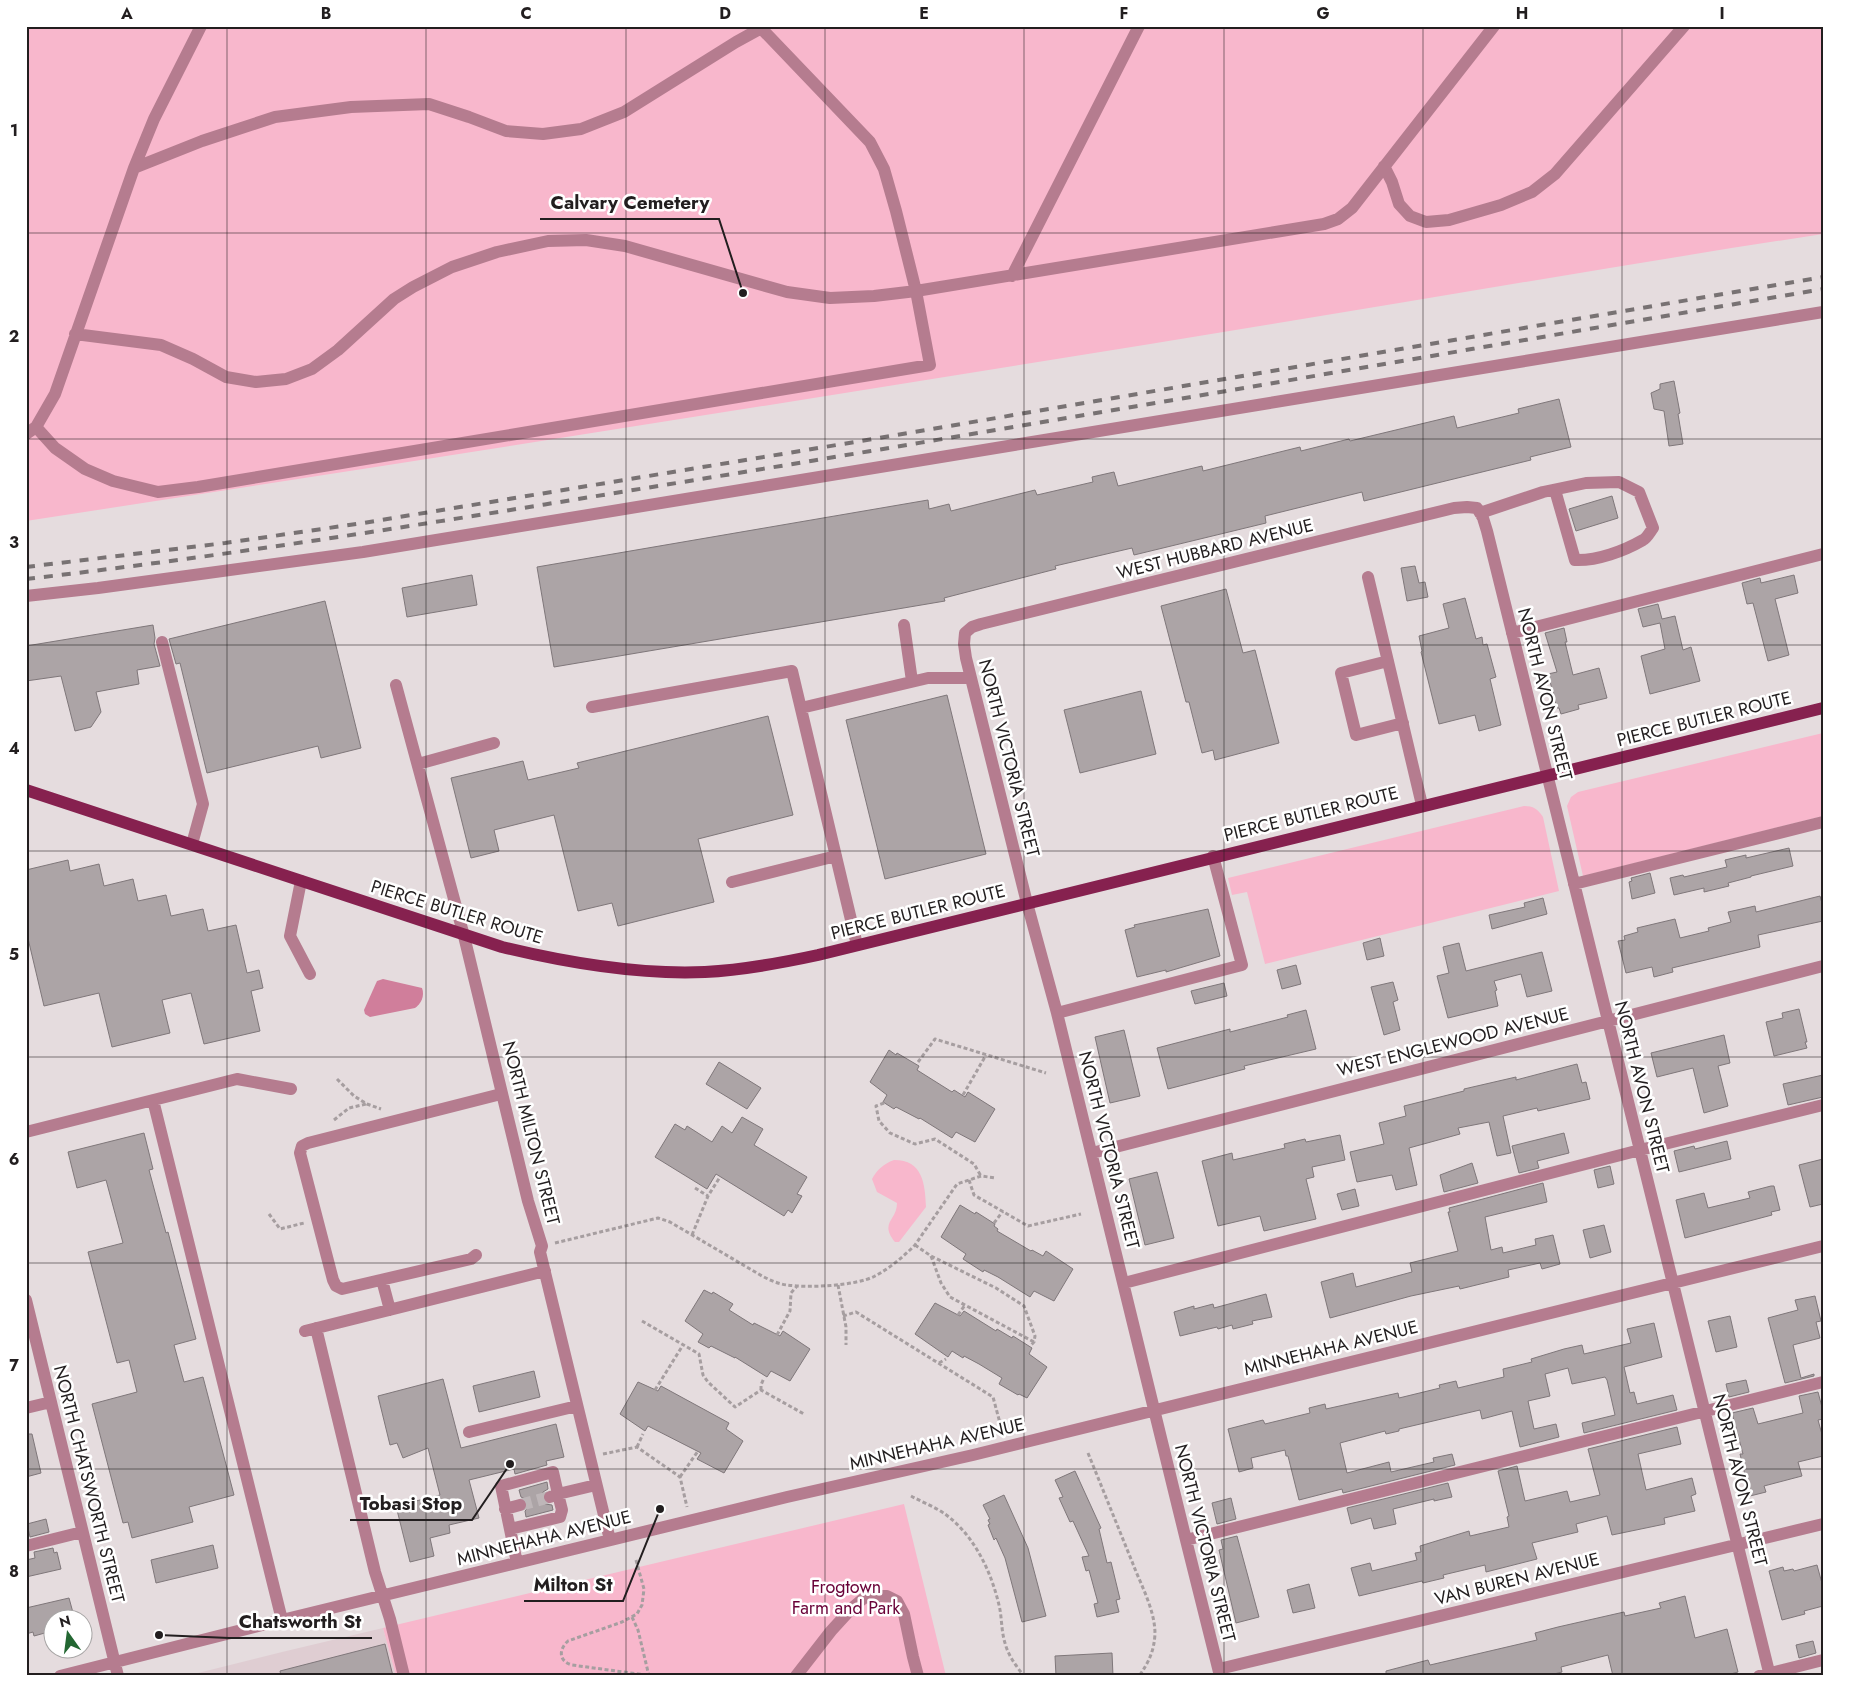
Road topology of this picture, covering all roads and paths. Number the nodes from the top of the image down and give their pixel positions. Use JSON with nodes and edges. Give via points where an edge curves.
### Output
{"nodes":[{"id":1,"x":201,"y":26,"type":"edge"},
{"id":2,"x":1138,"y":26,"type":"edge"},
{"id":3,"x":1494,"y":26,"type":"edge"},
{"id":4,"x":1684,"y":26,"type":"edge"},
{"id":5,"x":762,"y":27,"type":"edge"},
{"id":6,"x":1384,"y":166,"type":"junction"},
{"id":7,"x":134,"y":168,"type":"junction"},
{"id":8,"x":1012,"y":276,"type":"junction"},
{"id":9,"x":916,"y":292,"type":"junction"},
{"id":10,"x":1823,"y":312,"type":"edge"},
{"id":11,"x":75,"y":334,"type":"junction"},
{"id":12,"x":31,"y":431,"type":"edge"},
{"id":13,"x":1555,"y":490,"type":"junction"},
{"id":14,"x":1479,"y":511,"type":"junction"},
{"id":15,"x":1823,"y":554,"type":"edge"},
{"id":16,"x":1368,"y":577,"type":"dead end"},
{"id":17,"x":26,"y":596,"type":"edge"},
{"id":18,"x":904,"y":625,"type":"dead end"},
{"id":19,"x":965,"y":633,"type":"joint"},
{"id":20,"x":1512,"y":633,"type":"junction"},
{"id":21,"x":162,"y":642,"type":"dead end"},
{"id":22,"x":1388,"y":661,"type":"junction"},
{"id":23,"x":971,"y":678,"type":"junction"},
{"id":24,"x":912,"y":681,"type":"junction"},
{"id":25,"x":396,"y":684,"type":"dead end"},
{"id":26,"x":592,"y":707,"type":"dead end"},
{"id":27,"x":801,"y":708,"type":"junction"},
{"id":28,"x":1823,"y":708,"type":"edge"},
{"id":29,"x":1403,"y":723,"type":"junction"},
{"id":30,"x":494,"y":743,"type":"dead end"},
{"id":31,"x":418,"y":764,"type":"junction"},
{"id":32,"x":1548,"y":775,"type":"junction"},
{"id":33,"x":26,"y":790,"type":"edge"},
{"id":34,"x":1422,"y":805,"type":"junction"},
{"id":35,"x":1823,"y":822,"type":"edge"},
{"id":36,"x":192,"y":844,"type":"junction"},
{"id":37,"x":836,"y":856,"type":"junction"},
{"id":38,"x":1213,"y":856,"type":"junction"},
{"id":39,"x":301,"y":881,"type":"junction"},
{"id":40,"x":732,"y":882,"type":"dead end"},
{"id":41,"x":1574,"y":884,"type":"junction"},
{"id":42,"x":1026,"y":903,"type":"junction"},
{"id":43,"x":464,"y":936,"type":"junction"},
{"id":44,"x":857,"y":945,"type":"junction"},
{"id":45,"x":1823,"y":966,"type":"edge"},
{"id":46,"x":310,"y":974,"type":"dead end"},
{"id":47,"x":1058,"y":1013,"type":"junction"},
{"id":48,"x":1608,"y":1021,"type":"junction"},
{"id":49,"x":986,"y":1055,"type":"junction"},
{"id":50,"x":918,"y":1062,"type":"dead end"},
{"id":51,"x":1046,"y":1074,"type":"dead end"},
{"id":52,"x":337,"y":1079,"type":"dead end"},
{"id":53,"x":291,"y":1089,"type":"dead end"},
{"id":54,"x":501,"y":1094,"type":"junction"},
{"id":55,"x":963,"y":1095,"type":"dead end"},
{"id":56,"x":152,"y":1100,"type":"junction"},
{"id":57,"x":884,"y":1103,"type":"dead end"},
{"id":58,"x":367,"y":1104,"type":"junction"},
{"id":59,"x":1823,"y":1105,"type":"edge"},
{"id":60,"x":334,"y":1120,"type":"dead end"},
{"id":61,"x":394,"y":1121,"type":"junction"},
{"id":62,"x":26,"y":1132,"type":"edge"},
{"id":63,"x":1640,"y":1150,"type":"junction"},
{"id":64,"x":1092,"y":1153,"type":"junction"},
{"id":65,"x":981,"y":1176,"type":"junction"},
{"id":66,"x":720,"y":1177,"type":"dead end"},
{"id":67,"x":996,"y":1178,"type":"dead end"},
{"id":68,"x":968,"y":1180,"type":"junction"},
{"id":69,"x":695,"y":1188,"type":"dead end"},
{"id":70,"x":708,"y":1196,"type":"junction"},
{"id":71,"x":1003,"y":1212,"type":"junction"},
{"id":72,"x":269,"y":1214,"type":"dead end"},
{"id":73,"x":1081,"y":1214,"type":"dead end"},
{"id":74,"x":317,"y":1219,"type":"junction"},
{"id":75,"x":994,"y":1223,"type":"dead end"},
{"id":76,"x":692,"y":1235,"type":"junction"},
{"id":77,"x":915,"y":1245,"type":"junction"},
{"id":78,"x":542,"y":1246,"type":"junction"},
{"id":79,"x":1823,"y":1246,"type":"edge"},
{"id":80,"x":476,"y":1255,"type":"dead end"},
{"id":81,"x":930,"y":1256,"type":"junction"},
{"id":82,"x":545,"y":1271,"type":"junction"},
{"id":83,"x":382,"y":1280,"type":"junction"},
{"id":84,"x":1672,"y":1282,"type":"junction"},
{"id":85,"x":1124,"y":1283,"type":"junction"},
{"id":86,"x":838,"y":1285,"type":"junction"},
{"id":87,"x":798,"y":1286,"type":"junction"},
{"id":88,"x":26,"y":1300,"type":"edge"},
{"id":89,"x":965,"y":1305,"type":"junction"},
{"id":90,"x":390,"y":1310,"type":"junction"},
{"id":91,"x":958,"y":1315,"type":"dead end"},
{"id":92,"x":843,"y":1316,"type":"junction"},
{"id":93,"x":642,"y":1320,"type":"dead end"},
{"id":94,"x":777,"y":1334,"type":"dead end"},
{"id":95,"x":1034,"y":1342,"type":"junction"},
{"id":96,"x":683,"y":1345,"type":"junction"},
{"id":97,"x":846,"y":1345,"type":"dead end"},
{"id":98,"x":1031,"y":1345,"type":"dead end"},
{"id":99,"x":946,"y":1359,"type":"dead end"},
{"id":100,"x":939,"y":1363,"type":"junction"},
{"id":101,"x":764,"y":1378,"type":"dead end"},
{"id":102,"x":1823,"y":1382,"type":"edge"},
{"id":103,"x":656,"y":1390,"type":"dead end"},
{"id":104,"x":761,"y":1390,"type":"junction"},
{"id":105,"x":50,"y":1402,"type":"junction"},
{"id":106,"x":577,"y":1406,"type":"junction"},
{"id":107,"x":26,"y":1408,"type":"edge"},
{"id":108,"x":1154,"y":1410,"type":"junction"},
{"id":109,"x":1705,"y":1410,"type":"junction"},
{"id":110,"x":804,"y":1414,"type":"dead end"},
{"id":111,"x":1000,"y":1423,"type":"dead end"},
{"id":112,"x":469,"y":1432,"type":"dead end"},
{"id":113,"x":643,"y":1434,"type":"dead end"},
{"id":114,"x":637,"y":1447,"type":"junction"},
{"id":115,"x":698,"y":1451,"type":"dead end"},
{"id":116,"x":1088,"y":1452,"type":"dead end"},
{"id":117,"x":590,"y":1458,"type":"junction"},
{"id":118,"x":680,"y":1477,"type":"junction"},
{"id":119,"x":596,"y":1485,"type":"junction"},
{"id":120,"x":554,"y":1496,"type":"junction"},
{"id":121,"x":911,"y":1496,"type":"dead end"},
{"id":122,"x":520,"y":1505,"type":"tunnel mouth"},
{"id":123,"x":505,"y":1509,"type":"junction"},
{"id":124,"x":690,"y":1521,"type":"junction"},
{"id":125,"x":1823,"y":1524,"type":"edge"},
{"id":126,"x":510,"y":1529,"type":"junction"},
{"id":127,"x":82,"y":1532,"type":"junction"},
{"id":128,"x":610,"y":1540,"type":"junction"},
{"id":129,"x":1186,"y":1540,"type":"junction"},
{"id":130,"x":1737,"y":1544,"type":"junction"},
{"id":131,"x":26,"y":1546,"type":"edge"},
{"id":132,"x":636,"y":1560,"type":"dead end"},
{"id":133,"x":517,"y":1563,"type":"junction"},
{"id":134,"x":382,"y":1595,"type":"junction"},
{"id":135,"x":632,"y":1617,"type":"junction"},
{"id":136,"x":282,"y":1620,"type":"junction"},
{"id":137,"x":1823,"y":1660,"type":"edge"},
{"id":138,"x":114,"y":1662,"type":"junction"},
{"id":139,"x":1220,"y":1672,"type":"edge"},
{"id":140,"x":651,"y":1675,"type":"edge"},
{"id":141,"x":1766,"y":1675,"type":"edge"},
{"id":142,"x":60,"y":1676,"type":"edge"},
{"id":143,"x":118,"y":1676,"type":"edge"},
{"id":144,"x":404,"y":1676,"type":"edge"},
{"id":145,"x":796,"y":1676,"type":"edge"},
{"id":146,"x":918,"y":1676,"type":"edge"},
{"id":147,"x":1024,"y":1676,"type":"edge"},
{"id":148,"x":1139,"y":1676,"type":"edge"}],
"edges":[{"from":1,"to":7,"type":"street","via":[[154,119]]},
{"from":2,"to":8,"type":"street"},
{"from":3,"to":6,"type":"street"},
{"from":4,"to":6,"type":"street","via":[[1555,174],[1532,192],[1449,220],[1426,222],[1410,216],[1399,204]]},
{"from":5,"to":7,"type":"street","via":[[624,112],[581,129],[543,134],[506,131],[429,104],[351,107],[275,117]]},
{"from":5,"to":9,"type":"street","via":[[870,142],[884,170]]},
{"from":6,"to":8,"type":"street","via":[[1352,208],[1338,219],[1324,224]]},
{"from":7,"to":11,"type":"street"},
{"from":8,"to":9,"type":"street"},
{"from":9,"to":11,"type":"street","via":[[830,298],[787,292],[625,246],[586,240],[548,241],[497,252],[452,267],[394,299],[312,370],[286,379],[256,382],[226,377],[161,345]]},
{"from":9,"to":12,"type":"street","via":[[930,365],[198,487],[158,492],[113,481],[86,469]]},
{"from":10,"to":17,"type":"street","via":[[363,552]]},
{"from":11,"to":12,"type":"street","via":[[55,394]]},
{"from":13,"to":13,"type":"street","name":"WEST HUBBARD AVENUE","via":[[1586,482],[1619,482],[1639,492],[1653,528],[1644,539],[1617,551],[1575,560]]},
{"from":13,"to":14,"type":"street","name":"WEST HUBBARD AVENUE"},
{"from":14,"to":19,"type":"street","name":"WEST HUBBARD AVENUE","via":[[1467,507],[1435,513],[981,624]]},
{"from":14,"to":20,"type":"street","name":"NORTH AVON STREET","via":[[1487,530]]},
{"from":15,"to":20,"type":"street"},
{"from":16,"to":22,"type":"street"},
{"from":18,"to":24,"type":"street"},
{"from":19,"to":23,"type":"street","name":"NORTH VICTORIA STREET"},
{"from":20,"to":32,"type":"street","name":"NORTH AVON STREET"},
{"from":21,"to":36,"type":"street","via":[[203,804]]},
{"from":22,"to":29,"type":"street"},
{"from":22,"to":29,"type":"street","via":[[1341,673],[1347,699],[1356,735]]},
{"from":23,"to":24,"type":"street"},
{"from":23,"to":42,"type":"street","name":"NORTH VICTORIA STREET"},
{"from":24,"to":27,"type":"street"},
{"from":25,"to":31,"type":"street","name":"NORTH MILTON STREET"},
{"from":26,"to":27,"type":"street","via":[[792,670]]},
{"from":27,"to":37,"type":"street"},
{"from":28,"to":32,"type":"main road","name":"PIERCE BUTLER ROUTE"},
{"from":29,"to":34,"type":"street"},
{"from":30,"to":31,"type":"street"},
{"from":31,"to":43,"type":"street","name":"NORTH MILTON STREET"},
{"from":32,"to":34,"type":"main road","name":"PIERCE BUTLER ROUTE"},
{"from":32,"to":41,"type":"street","name":"NORTH AVON STREET"},
{"from":33,"to":36,"type":"main road","name":"PIERCE BUTLER ROUTE"},
{"from":34,"to":38,"type":"main road","name":"PIERCE BUTLER ROUTE"},
{"from":35,"to":41,"type":"street"},
{"from":36,"to":39,"type":"main road","name":"PIERCE BUTLER ROUTE"},
{"from":37,"to":40,"type":"street"},
{"from":37,"to":44,"type":"street"},
{"from":38,"to":42,"type":"main road","name":"PIERCE BUTLER ROUTE"},
{"from":38,"to":47,"type":"street","via":[[1242,965]]},
{"from":39,"to":43,"type":"main road","name":"PIERCE BUTLER ROUTE"},
{"from":39,"to":46,"type":"street","via":[[290,936]]},
{"from":41,"to":48,"type":"street","name":"NORTH AVON STREET"},
{"from":42,"to":44,"type":"main road","name":"PIERCE BUTLER ROUTE"},
{"from":42,"to":47,"type":"street","name":"NORTH VICTORIA STREET"},
{"from":43,"to":44,"type":"main road","name":"PIERCE BUTLER ROUTE","via":[[542,957],[626,969],[705,972],[783,963]]},
{"from":43,"to":54,"type":"street","name":"NORTH MILTON STREET"},
{"from":45,"to":48,"type":"street","name":"WEST ENGLEWOOD AVENUE"},
{"from":47,"to":64,"type":"street","name":"NORTH VICTORIA STREET"},
{"from":48,"to":63,"type":"street","name":"NORTH AVON STREET"},
{"from":48,"to":64,"type":"street","name":"WEST ENGLEWOOD AVENUE"},
{"from":49,"to":50,"type":"path","via":[[935,1039]]},
{"from":49,"to":51,"type":"path"},
{"from":49,"to":55,"type":"path"},
{"from":52,"to":58,"type":"path"},
{"from":53,"to":56,"type":"street","via":[[237,1079]]},
{"from":54,"to":61,"type":"street"},
{"from":54,"to":78,"type":"street","name":"NORTH MILTON STREET"},
{"from":56,"to":62,"type":"street"},
{"from":56,"to":136,"type":"street"},
{"from":57,"to":65,"type":"path","via":[[876,1106],[877,1114],[890,1133],[915,1144],[935,1139],[974,1164]]},
{"from":58,"to":60,"type":"path","via":[[349,1108]]},
{"from":58,"to":61,"type":"path","via":[[387,1112]]},
{"from":59,"to":63,"type":"street"},
{"from":61,"to":74,"type":"street","via":[[302,1146],[300,1153]]},
{"from":63,"to":84,"type":"street","name":"NORTH AVON STREET"},
{"from":63,"to":85,"type":"street"},
{"from":64,"to":85,"type":"street","name":"NORTH VICTORIA STREET"},
{"from":65,"to":67,"type":"path"},
{"from":65,"to":68,"type":"path"},
{"from":66,"to":70,"type":"path"},
{"from":68,"to":71,"type":"path","via":[[974,1195]]},
{"from":68,"to":77,"type":"path","via":[[957,1184]]},
{"from":69,"to":70,"type":"path"},
{"from":70,"to":76,"type":"path"},
{"from":71,"to":73,"type":"path","via":[[1028,1226]]},
{"from":71,"to":75,"type":"path"},
{"from":72,"to":74,"type":"path","via":[[280,1229]]},
{"from":74,"to":83,"type":"street","via":[[336,1286],[342,1289]]},
{"from":76,"to":78,"type":"path","via":[[664,1220],[652,1218]]},
{"from":76,"to":87,"type":"path","via":[[762,1276]]},
{"from":77,"to":81,"type":"path"},
{"from":77,"to":86,"type":"path","via":[[875,1276]]},
{"from":78,"to":82,"type":"street","name":"NORTH MILTON STREET","via":[[540,1252]]},
{"from":79,"to":84,"type":"street","name":"MINNEHAHA AVENUE"},
{"from":80,"to":83,"type":"street","via":[[472,1259]]},
{"from":81,"to":89,"type":"path","via":[[950,1296]]},
{"from":81,"to":95,"type":"path","via":[[996,1288],[1024,1306],[1036,1336]]},
{"from":82,"to":90,"type":"street"},
{"from":82,"to":106,"type":"street","name":"NORTH MILTON STREET"},
{"from":83,"to":90,"type":"street"},
{"from":84,"to":108,"type":"street","name":"MINNEHAHA AVENUE"},
{"from":84,"to":109,"type":"street","name":"NORTH AVON STREET"},
{"from":85,"to":108,"type":"street","name":"NORTH VICTORIA STREET"},
{"from":86,"to":87,"type":"path"},
{"from":86,"to":92,"type":"path"},
{"from":87,"to":94,"type":"path","via":[[791,1292],[790,1311]]},
{"from":88,"to":105,"type":"street","name":"NORTH CHATSWORTH STREET"},
{"from":89,"to":91,"type":"path"},
{"from":89,"to":95,"type":"path"},
{"from":90,"to":134,"type":"street","via":[[311,1330]]},
{"from":92,"to":97,"type":"path"},
{"from":92,"to":100,"type":"path","via":[[856,1312]]},
{"from":93,"to":96,"type":"path"},
{"from":95,"to":98,"type":"path"},
{"from":96,"to":103,"type":"path"},
{"from":96,"to":104,"type":"path","via":[[699,1354],[708,1382],[735,1407]]},
{"from":99,"to":100,"type":"path"},
{"from":100,"to":111,"type":"path","via":[[993,1397]]},
{"from":101,"to":104,"type":"path"},
{"from":102,"to":109,"type":"street"},
{"from":104,"to":110,"type":"path"},
{"from":105,"to":107,"type":"street"},
{"from":105,"to":127,"type":"street","name":"NORTH CHATSWORTH STREET"},
{"from":106,"to":112,"type":"street"},
{"from":106,"to":117,"type":"street","name":"NORTH MILTON STREET"},
{"from":108,"to":124,"type":"street","name":"MINNEHAHA AVENUE"},
{"from":108,"to":129,"type":"street","name":"NORTH VICTORIA STREET"},
{"from":109,"to":129,"type":"street"},
{"from":109,"to":130,"type":"street","name":"NORTH AVON STREET"},
{"from":113,"to":114,"type":"path"},
{"from":114,"to":117,"type":"path"},
{"from":114,"to":118,"type":"path"},
{"from":115,"to":118,"type":"path"},
{"from":116,"to":148,"type":"path","via":[[1153,1620],[1155,1632],[1150,1662]]},
{"from":117,"to":119,"type":"street","name":"NORTH MILTON STREET"},
{"from":118,"to":124,"type":"path"},
{"from":119,"to":120,"type":"street"},
{"from":119,"to":128,"type":"street","name":"NORTH MILTON STREET"},
{"from":120,"to":123,"type":"street","via":[[553,1472],[501,1486]]},
{"from":120,"to":126,"type":"street","via":[[562,1510],[560,1517]]},
{"from":121,"to":147,"type":"path","via":[[944,1513],[959,1526],[982,1558],[1000,1606],[1004,1643]]},
{"from":122,"to":123,"type":"street"},
{"from":123,"to":126,"type":"street"},
{"from":124,"to":128,"type":"street","name":"MINNEHAHA AVENUE"},
{"from":125,"to":130,"type":"street","name":"VAN BUREN AVENUE"},
{"from":126,"to":133,"type":"street"},
{"from":127,"to":131,"type":"street"},
{"from":127,"to":138,"type":"street","name":"NORTH CHATSWORTH STREET"},
{"from":128,"to":133,"type":"street","name":"MINNEHAHA AVENUE"},
{"from":129,"to":139,"type":"street","name":"NORTH VICTORIA STREET"},
{"from":130,"to":139,"type":"street","name":"VAN BUREN AVENUE"},
{"from":130,"to":141,"type":"street","name":"NORTH AVON STREET"},
{"from":132,"to":135,"type":"path","via":[[644,1597],[637,1614]]},
{"from":133,"to":134,"type":"street","name":"MINNEHAHA AVENUE"},
{"from":134,"to":136,"type":"street","name":"MINNEHAHA AVENUE"},
{"from":134,"to":144,"type":"street"},
{"from":135,"to":140,"type":"path"},
{"from":135,"to":140,"type":"path","via":[[568,1641],[560,1651],[562,1658],[572,1665]]},
{"from":136,"to":138,"type":"street","name":"MINNEHAHA AVENUE"},
{"from":137,"to":141,"type":"street"},
{"from":138,"to":142,"type":"street","name":"MINNEHAHA AVENUE"},
{"from":138,"to":143,"type":"street","name":"NORTH CHATSWORTH STREET"},
{"from":145,"to":146,"type":"street","via":[[852,1608],[864,1598],[888,1596],[897,1601],[904,1614]]}]}
